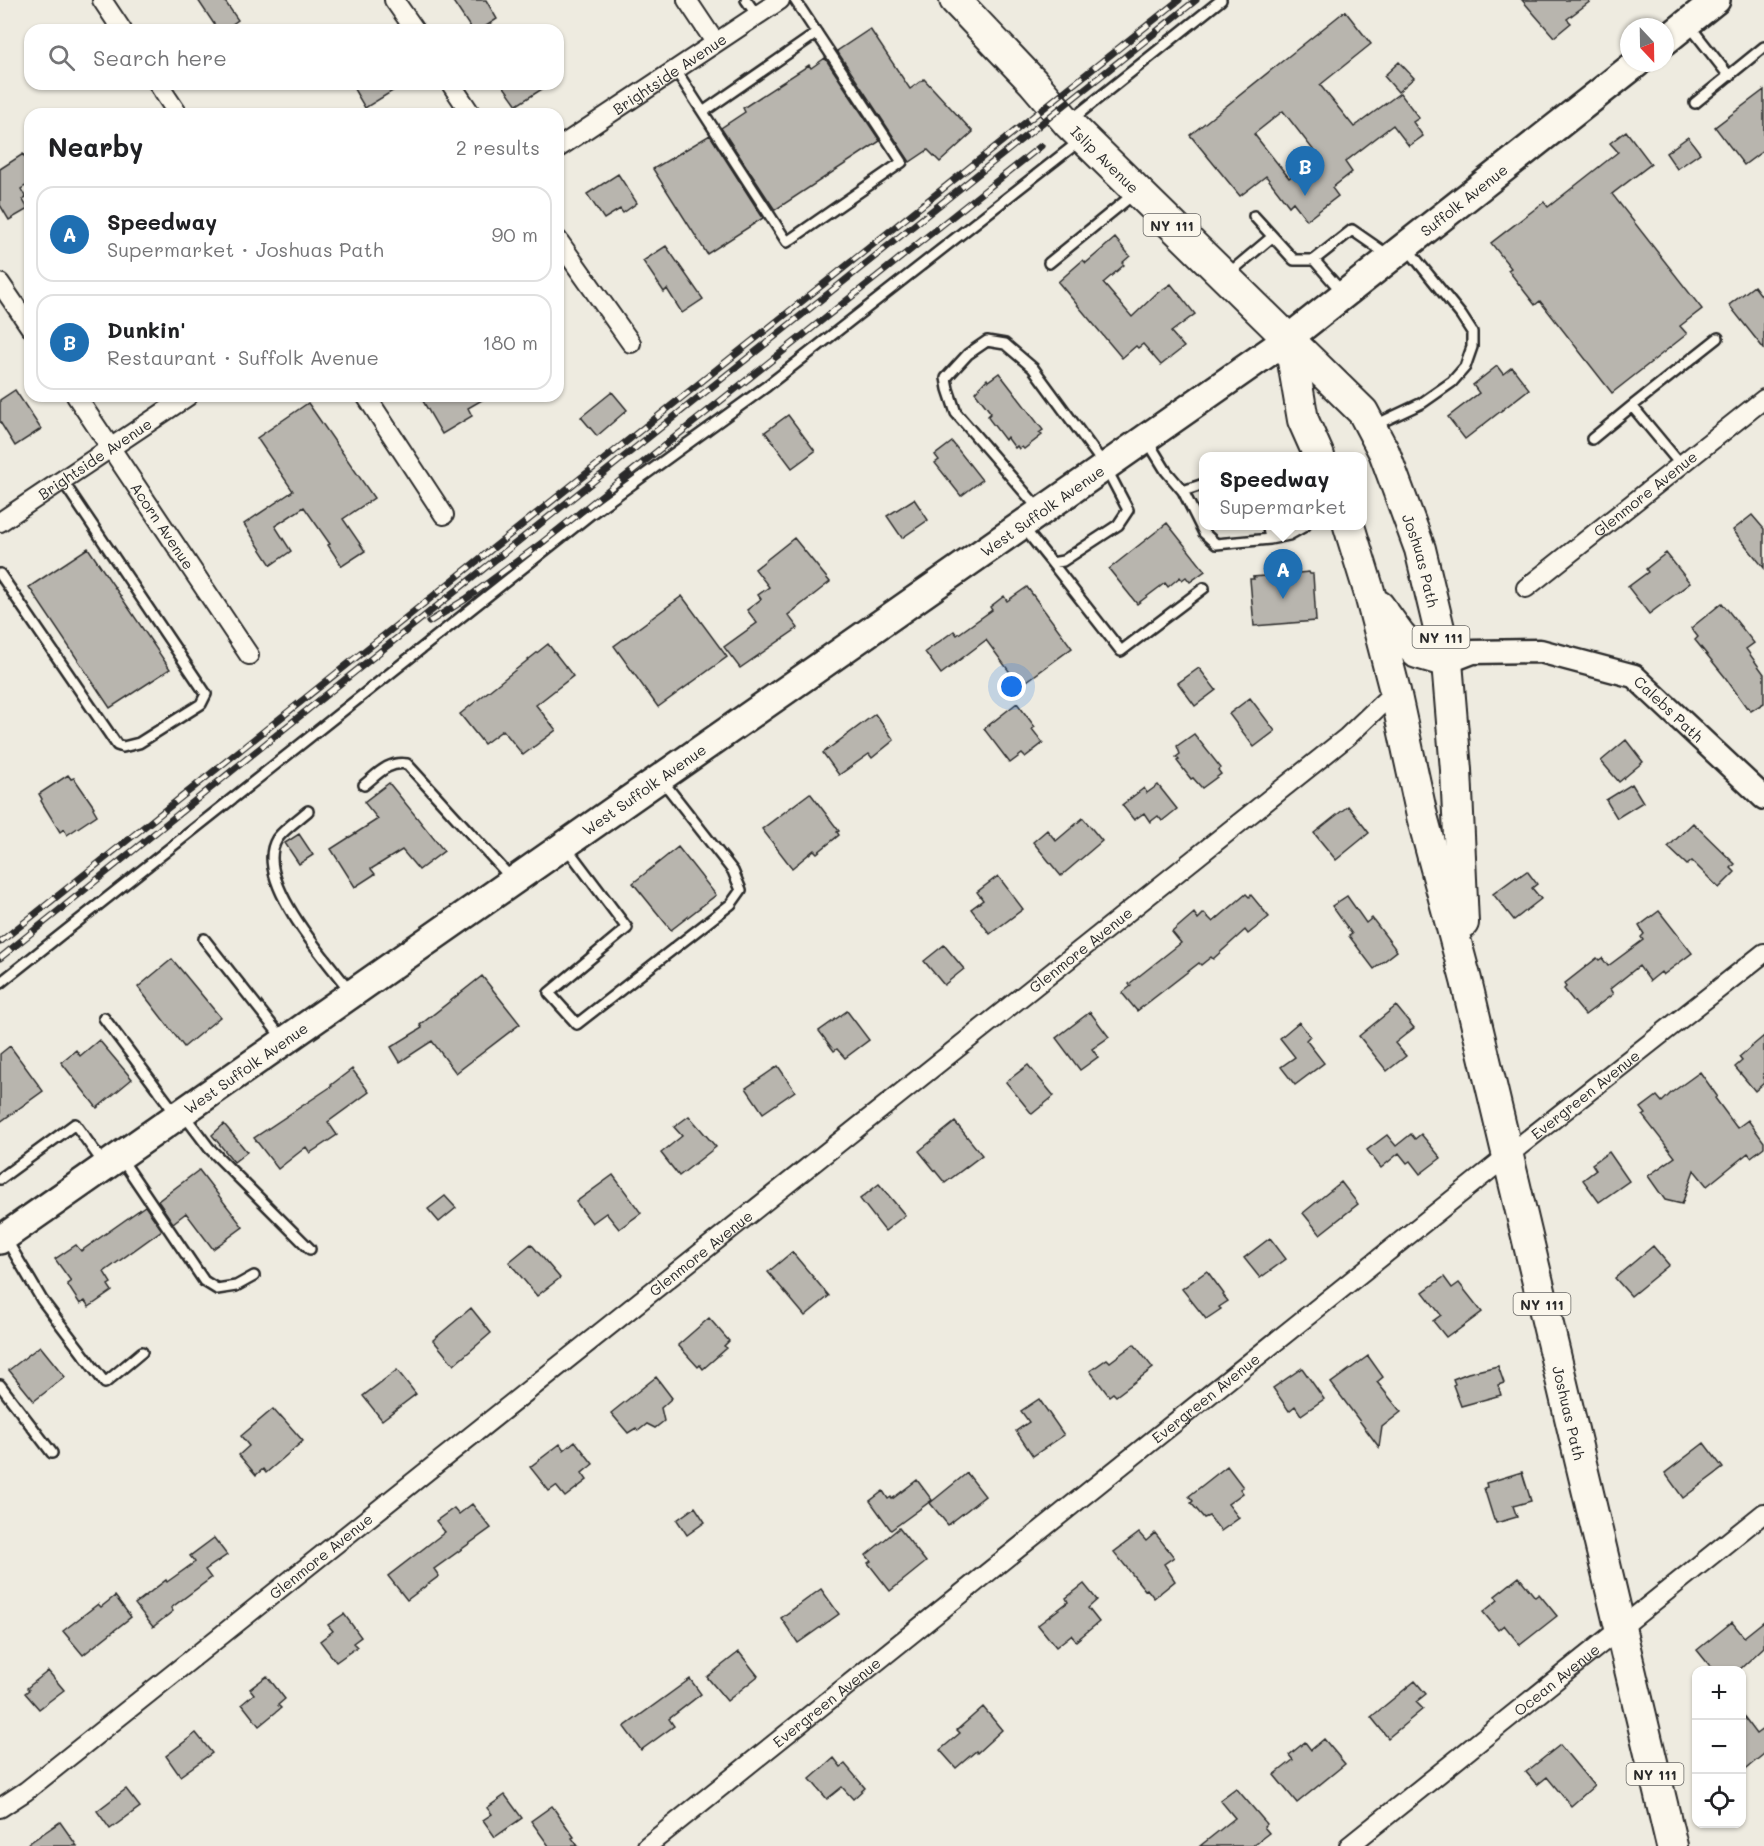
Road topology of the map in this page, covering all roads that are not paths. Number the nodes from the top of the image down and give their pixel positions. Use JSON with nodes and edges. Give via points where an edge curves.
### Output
{"nodes":[{"id":1,"x":102,"y":0,"type":"edge"},
{"id":2,"x":394,"y":0,"type":"edge"},
{"id":3,"x":687,"y":0,"type":"edge"},
{"id":4,"x":780,"y":0,"type":"edge"},
{"id":5,"x":795,"y":0,"type":"edge"},
{"id":6,"x":955,"y":0,"type":"edge"},
{"id":7,"x":1221,"y":0,"type":"edge"},
{"id":8,"x":1716,"y":0,"type":"edge"},
{"id":9,"x":751,"y":7,"type":"edge"},
{"id":10,"x":1688,"y":23,"type":"junction"},
{"id":11,"x":118,"y":24,"type":"edge"},
{"id":12,"x":410,"y":24,"type":"edge"},
{"id":13,"x":817,"y":33,"type":"junction"},
{"id":14,"x":1674,"y":34,"type":"edge"},
{"id":15,"x":715,"y":42,"type":"junction"},
{"id":16,"x":1764,"y":47,"type":"edge"},
{"id":17,"x":675,"y":69,"type":"junction"},
{"id":18,"x":1626,"y":72,"type":"edge"},
{"id":19,"x":1729,"y":76,"type":"junction"},
{"id":20,"x":162,"y":90,"type":"edge"},
{"id":21,"x":455,"y":90,"type":"edge"},
{"id":22,"x":1695,"y":103,"type":"dead end"},
{"id":23,"x":174,"y":108,"type":"edge"},
{"id":24,"x":467,"y":108,"type":"edge"},
{"id":25,"x":703,"y":112,"type":"junction"},
{"id":26,"x":1076,"y":131,"type":"junction"},
{"id":27,"x":564,"y":144,"type":"edge"},
{"id":28,"x":1137,"y":191,"type":"junction"},
{"id":29,"x":1254,"y":216,"type":"dead end"},
{"id":30,"x":1272,"y":237,"type":"junction"},
{"id":31,"x":564,"y":248,"type":"edge"},
{"id":32,"x":1398,"y":252,"type":"junction"},
{"id":33,"x":1314,"y":260,"type":"junction"},
{"id":34,"x":1049,"y":263,"type":"dead end"},
{"id":35,"x":1225,"y":277,"type":"junction"},
{"id":36,"x":0,"y":283,"type":"edge"},
{"id":37,"x":1344,"y":295,"type":"junction"},
{"id":38,"x":24,"y":318,"type":"edge"},
{"id":39,"x":1289,"y":338,"type":"junction"},
{"id":40,"x":1718,"y":338,"type":"dead end"},
{"id":41,"x":631,"y":343,"type":"dead end"},
{"id":42,"x":1764,"y":399,"type":"edge"},
{"id":43,"x":80,"y":402,"type":"edge"},
{"id":44,"x":179,"y":402,"type":"edge"},
{"id":45,"x":370,"y":402,"type":"edge"},
{"id":46,"x":1632,"y":406,"type":"junction"},
{"id":47,"x":1371,"y":427,"type":"junction"},
{"id":48,"x":1146,"y":438,"type":"junction"},
{"id":49,"x":1592,"y":439,"type":"dead end"},
{"id":50,"x":111,"y":447,"type":"junction"},
{"id":51,"x":1315,"y":452,"type":"edge"},
{"id":52,"x":1681,"y":465,"type":"junction"},
{"id":53,"x":1105,"y":466,"type":"junction"},
{"id":54,"x":62,"y":480,"type":"junction"},
{"id":55,"x":1199,"y":485,"type":"edge"},
{"id":56,"x":1183,"y":491,"type":"junction"},
{"id":57,"x":444,"y":515,"type":"dead end"},
{"id":58,"x":1031,"y":518,"type":"junction"},
{"id":59,"x":0,"y":522,"type":"edge"},
{"id":60,"x":1199,"y":523,"type":"edge"},
{"id":61,"x":1202,"y":530,"type":"edge"},
{"id":62,"x":1268,"y":530,"type":"edge"},
{"id":63,"x":1297,"y":530,"type":"edge"},
{"id":64,"x":1351,"y":530,"type":"edge"},
{"id":65,"x":1232,"y":532,"type":"dead end"},
{"id":66,"x":1270,"y":539,"type":"junction"},
{"id":67,"x":1234,"y":543,"type":"junction"},
{"id":68,"x":1052,"y":563,"type":"junction"},
{"id":69,"x":0,"y":574,"type":"edge"},
{"id":70,"x":1204,"y":588,"type":"dead end"},
{"id":71,"x":1526,"y":588,"type":"dead end"},
{"id":72,"x":1369,"y":591,"type":"junction"},
{"id":73,"x":249,"y":655,"type":"dead end"},
{"id":74,"x":1447,"y":662,"type":"junction"},
{"id":75,"x":1395,"y":691,"type":"junction"},
{"id":76,"x":660,"y":778,"type":"junction"},
{"id":77,"x":364,"y":785,"type":"dead end"},
{"id":78,"x":1764,"y":798,"type":"edge"},
{"id":79,"x":308,"y":811,"type":"dead end"},
{"id":80,"x":565,"y":845,"type":"junction"},
{"id":81,"x":514,"y":881,"type":"junction"},
{"id":82,"x":204,"y":939,"type":"dead end"},
{"id":83,"x":1764,"y":953,"type":"edge"},
{"id":84,"x":1466,"y":980,"type":"junction"},
{"id":85,"x":0,"y":983,"type":"edge"},
{"id":86,"x":352,"y":993,"type":"junction"},
{"id":87,"x":104,"y":1018,"type":"dead end"},
{"id":88,"x":284,"y":1041,"type":"junction"},
{"id":89,"x":180,"y":1114,"type":"junction"},
{"id":90,"x":1507,"y":1156,"type":"junction"},
{"id":91,"x":113,"y":1161,"type":"junction"},
{"id":92,"x":0,"y":1179,"type":"edge"},
{"id":93,"x":2,"y":1239,"type":"edge"},
{"id":94,"x":310,"y":1249,"type":"dead end"},
{"id":95,"x":254,"y":1276,"type":"dead end"},
{"id":96,"x":142,"y":1352,"type":"dead end"},
{"id":97,"x":0,"y":1385,"type":"edge"},
{"id":98,"x":52,"y":1454,"type":"dead end"},
{"id":99,"x":1764,"y":1513,"type":"edge"},
{"id":100,"x":1620,"y":1629,"type":"junction"},
{"id":101,"x":0,"y":1808,"type":"edge"},
{"id":102,"x":646,"y":1846,"type":"edge"},
{"id":103,"x":1349,"y":1846,"type":"edge"},
{"id":104,"x":1672,"y":1846,"type":"edge"}],
"edges":[{"from":1,"to":11,"type":"street"},
{"from":2,"to":12,"type":"street"},
{"from":3,"to":15,"type":"street"},
{"from":4,"to":9,"type":"street","name":"Brightside Avenue"},
{"from":5,"to":13,"type":"lane"},
{"from":6,"to":26,"type":"main road","name":"Islip Avenue","number":"NY 111"},
{"from":7,"to":26,"type":"lane"},
{"from":8,"to":10,"type":"main road"},
{"from":9,"to":15,"type":"street","name":"Brightside Avenue"},
{"from":10,"to":14,"type":"main road"},
{"from":10,"to":19,"type":"lane"},
{"from":13,"to":25,"type":"lane"},
{"from":13,"to":25,"type":"lane","via":[[902,162],[787,242]]},
{"from":15,"to":17,"type":"street","name":"Brightside Avenue"},
{"from":16,"to":19,"type":"lane"},
{"from":17,"to":25,"type":"lane"},
{"from":17,"to":27,"type":"street","name":"Brightside Avenue"},
{"from":18,"to":32,"type":"main road","name":"Suffolk Avenue"},
{"from":19,"to":22,"type":"lane"},
{"from":20,"to":23,"type":"street"},
{"from":21,"to":24,"type":"street"},
{"from":26,"to":28,"type":"main road","name":"Islip Avenue","number":"NY 111"},
{"from":26,"to":85,"type":"lane","via":[[768,386],[592,513]]},
{"from":28,"to":34,"type":"lane"},
{"from":28,"to":35,"type":"main road","name":"Islip Avenue","number":"NY 111"},
{"from":29,"to":30,"type":"lane"},
{"from":30,"to":33,"type":"lane","via":[[1294,260]]},
{"from":30,"to":35,"type":"lane"},
{"from":31,"to":41,"type":"street"},
{"from":32,"to":33,"type":"lane","via":[[1352,230]]},
{"from":32,"to":37,"type":"main road","name":"Suffolk Avenue"},
{"from":32,"to":47,"type":"lane","via":[[1461,315],[1472,332],[1472,347],[1465,367],[1452,382],[1422,403]]},
{"from":33,"to":37,"type":"lane"},
{"from":35,"to":39,"type":"main road","name":"Islip Avenue","number":"NY 111"},
{"from":36,"to":38,"type":"street"},
{"from":37,"to":39,"type":"main road","name":"Suffolk Avenue"},
{"from":39,"to":47,"type":"main road","name":"Joshuas Path","number":"NY 111","via":[[1363,412]]},
{"from":39,"to":48,"type":"main road","name":"West Suffolk Avenue"},
{"from":39,"to":51,"type":"main road","via":[[1303,420]]},
{"from":40,"to":46,"type":"lane"},
{"from":42,"to":52,"type":"street","name":"Glenmore Avenue"},
{"from":43,"to":50,"type":"street","name":"Acorn Avenue"},
{"from":44,"to":50,"type":"street","name":"Brightside Avenue"},
{"from":45,"to":57,"type":"street"},
{"from":46,"to":49,"type":"lane"},
{"from":46,"to":52,"type":"lane"},
{"from":47,"to":74,"type":"main road","name":"Joshuas Path","number":"NY 111","via":[[1420,549]]},
{"from":48,"to":53,"type":"main road","name":"West Suffolk Avenue"},
{"from":48,"to":56,"type":"lane"},
{"from":50,"to":54,"type":"street","name":"Brightside Avenue"},
{"from":50,"to":73,"type":"street","name":"Acorn Avenue"},
{"from":52,"to":71,"type":"street","name":"Glenmore Avenue"},
{"from":53,"to":58,"type":"main road","name":"West Suffolk Avenue"},
{"from":53,"to":58,"type":"lane","via":[[1033,368],[1005,344],[987,341],[968,354],[946,378],[956,413],[1001,465]]},
{"from":53,"to":68,"type":"lane","via":[[1128,510],[1118,525],[1063,561]]},
{"from":54,"to":59,"type":"street","name":"Brightside Avenue"},
{"from":54,"to":69,"type":"lane","via":[[206,694],[201,704],[139,743],[117,745]]},
{"from":55,"to":56,"type":"lane"},
{"from":56,"to":60,"type":"lane"},
{"from":58,"to":68,"type":"lane"},
{"from":58,"to":76,"type":"main road","name":"West Suffolk Avenue"},
{"from":61,"to":67,"type":"lane","via":[[1216,544]]},
{"from":62,"to":66,"type":"lane"},
{"from":63,"to":66,"type":"lane"},
{"from":64,"to":72,"type":"main road","name":"Joshuas Path","number":"NY 111"},
{"from":65,"to":67,"type":"lane"},
{"from":66,"to":67,"type":"lane"},
{"from":68,"to":70,"type":"lane","via":[[1121,651]]},
{"from":72,"to":74,"type":"main road","via":[[1417,653]]},
{"from":72,"to":75,"type":"main road","name":"Joshuas Path","number":"NY 111"},
{"from":74,"to":78,"type":"street","name":"Calebs Path","via":[[1473,652],[1540,651],[1634,676]]},
{"from":74,"to":84,"type":"main road","name":"Joshuas Path","number":"NY 111"},
{"from":75,"to":84,"type":"main road","name":"Joshuas Path","number":"NY 111","via":[[1422,816]]},
{"from":75,"to":101,"type":"street","name":"Glenmore Avenue","via":[[1347,737],[27,1791]]},
{"from":76,"to":80,"type":"main road","name":"West Suffolk Avenue"},
{"from":76,"to":80,"type":"lane","via":[[733,871],[741,890],[731,904],[577,1024],[549,993],[627,928]]},
{"from":77,"to":81,"type":"lane","via":[[389,765],[407,764]]},
{"from":79,"to":86,"type":"lane","via":[[277,839],[274,872],[282,898],[296,920]]},
{"from":80,"to":81,"type":"main road","name":"West Suffolk Avenue"},
{"from":81,"to":86,"type":"main road","name":"West Suffolk Avenue"},
{"from":82,"to":88,"type":"lane"},
{"from":83,"to":90,"type":"street","name":"Evergreen Avenue"},
{"from":84,"to":90,"type":"main road","name":"Joshuas Path","number":"NY 111"},
{"from":86,"to":88,"type":"main road","name":"West Suffolk Avenue"},
{"from":87,"to":89,"type":"lane"},
{"from":88,"to":89,"type":"main road","name":"West Suffolk Avenue"},
{"from":89,"to":91,"type":"main road","name":"West Suffolk Avenue"},
{"from":89,"to":94,"type":"lane"},
{"from":90,"to":100,"type":"main road","name":"Joshuas Path","number":"NY 111"},
{"from":90,"to":102,"type":"street","name":"Evergreen Avenue"},
{"from":91,"to":92,"type":"lane","via":[[75,1124]]},
{"from":91,"to":93,"type":"main road","name":"West Suffolk Avenue"},
{"from":91,"to":95,"type":"lane","via":[[204,1281],[217,1289],[236,1286]]},
{"from":93,"to":96,"type":"lane","via":[[105,1383]]},
{"from":97,"to":98,"type":"lane"},
{"from":99,"to":100,"type":"street","name":"Ocean Avenue"},
{"from":100,"to":103,"type":"street","name":"Ocean Avenue"},
{"from":100,"to":104,"type":"main road","name":"Joshuas Path","number":"NY 111"}]}
